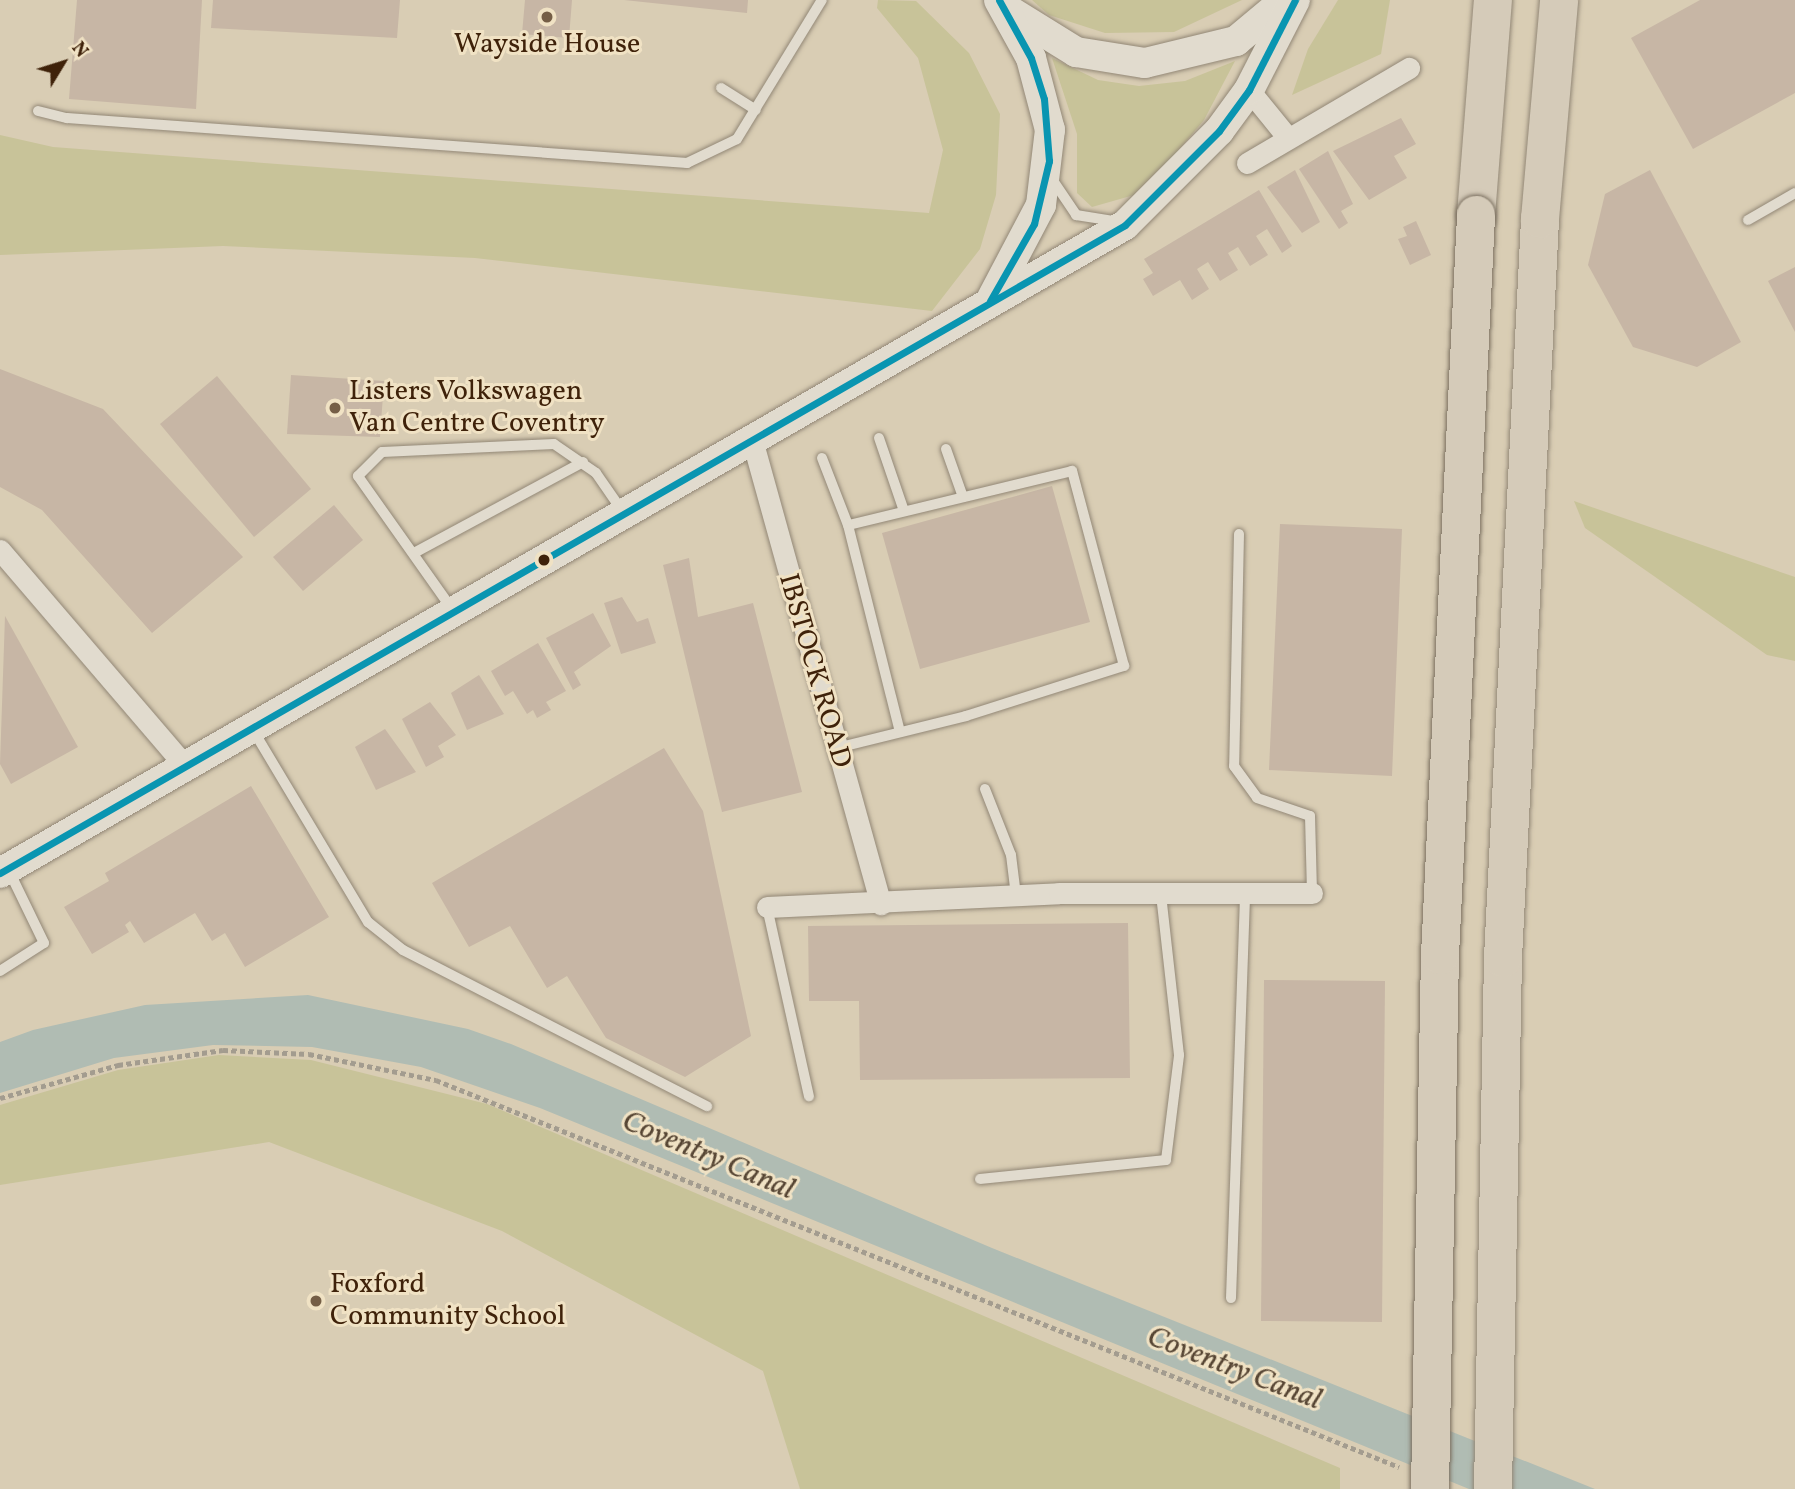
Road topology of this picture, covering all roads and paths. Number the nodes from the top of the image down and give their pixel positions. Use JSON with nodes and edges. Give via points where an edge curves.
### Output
{"nodes":[{"id":1,"x":822,"y":0,"type":"edge"},
{"id":2,"x":1285,"y":0,"type":"edge"},
{"id":3,"x":1296,"y":0,"type":"edge"},
{"id":4,"x":1002,"y":4,"type":"edge"},
{"id":5,"x":1493,"y":5,"type":"edge"},
{"id":6,"x":1558,"y":8,"type":"edge"},
{"id":7,"x":1409,"y":68,"type":"dead end"},
{"id":8,"x":722,"y":88,"type":"dead end"},
{"id":9,"x":1249,"y":90,"type":"junction"},
{"id":10,"x":756,"y":110,"type":"junction"},
{"id":11,"x":38,"y":111,"type":"dead end"},
{"id":12,"x":1289,"y":138,"type":"junction"},
{"id":13,"x":1049,"y":161,"type":"junction"},
{"id":14,"x":1247,"y":163,"type":"dead end"},
{"id":15,"x":1795,"y":193,"type":"edge"},
{"id":16,"x":1152,"y":202,"type":"junction"},
{"id":17,"x":1748,"y":220,"type":"dead end"},
{"id":18,"x":990,"y":301,"type":"junction"},
{"id":19,"x":751,"y":436,"type":"junction"},
{"id":20,"x":879,"y":438,"type":"dead end"},
{"id":21,"x":946,"y":449,"type":"dead end"},
{"id":22,"x":822,"y":458,"type":"dead end"},
{"id":23,"x":583,"y":461,"type":"junction"},
{"id":24,"x":964,"y":497,"type":"junction"},
{"id":25,"x":904,"y":511,"type":"junction"},
{"id":26,"x":623,"y":512,"type":"junction"},
{"id":27,"x":848,"y":525,"type":"junction"},
{"id":28,"x":1238,"y":534,"type":"dead end"},
{"id":29,"x":0,"y":550,"type":"edge"},
{"id":30,"x":414,"y":553,"type":"junction"},
{"id":31,"x":454,"y":611,"type":"junction"},
{"id":32,"x":252,"y":728,"type":"junction"},
{"id":33,"x":900,"y":732,"type":"junction"},
{"id":34,"x":836,"y":748,"type":"junction"},
{"id":35,"x":186,"y":766,"type":"junction"},
{"id":36,"x":985,"y":789,"type":"dead end"},
{"id":37,"x":4,"y":870,"type":"edge"},
{"id":38,"x":1312,"y":892,"type":"joint"},
{"id":39,"x":1245,"y":893,"type":"junction"},
{"id":40,"x":1161,"y":894,"type":"junction"},
{"id":41,"x":1016,"y":896,"type":"junction"},
{"id":42,"x":881,"y":904,"type":"junction"},
{"id":43,"x":768,"y":907,"type":"joint"},
{"id":44,"x":0,"y":971,"type":"edge"},
{"id":45,"x":809,"y":1096,"type":"dead end"},
{"id":46,"x":0,"y":1098,"type":"edge"},
{"id":47,"x":707,"y":1106,"type":"dead end"},
{"id":48,"x":980,"y":1179,"type":"dead end"},
{"id":49,"x":1231,"y":1298,"type":"dead end"},
{"id":50,"x":1419,"y":1480,"type":"edge"},
{"id":51,"x":1493,"y":1489,"type":"edge"}],
"edges":[{"from":1,"to":10,"type":"lane"},
{"from":2,"to":4,"type":"main road","via":[[1236,41],[1146,63],[1076,52]]},
{"from":3,"to":9,"type":"main road"},
{"from":4,"to":13,"type":"main road","via":[[1044,99]]},
{"from":5,"to":50,"type":"highway","bridge":true,"via":[[1476,215]]},
{"from":6,"to":51,"type":"highway","via":[[1540,219],[1503,958]]},
{"from":7,"to":12,"type":"street"},
{"from":8,"to":10,"type":"lane"},
{"from":9,"to":12,"type":"street"},
{"from":9,"to":16,"type":"main road"},
{"from":10,"to":11,"type":"lane","via":[[725,148],[675,165]]},
{"from":12,"to":14,"type":"street"},
{"from":13,"to":16,"type":"lane","via":[[1057,194],[1091,222],[1120,219]]},
{"from":13,"to":18,"type":"main road","via":[[1034,224]]},
{"from":15,"to":17,"type":"lane"},
{"from":16,"to":18,"type":"main road","via":[[1098,243]]},
{"from":18,"to":19,"type":"main road"},
{"from":19,"to":26,"type":"main road"},
{"from":19,"to":34,"type":"street","name":"IBSTOCK ROAD"},
{"from":20,"to":25,"type":"lane"},
{"from":21,"to":24,"type":"lane"},
{"from":22,"to":27,"type":"lane"},
{"from":23,"to":26,"type":"lane"},
{"from":23,"to":30,"type":"lane"},
{"from":23,"to":30,"type":"lane","via":[[572,451],[539,441],[382,452],[358,476]]},
{"from":24,"to":25,"type":"lane"},
{"from":24,"to":33,"type":"lane","via":[[1072,471],[1124,666]]},
{"from":25,"to":27,"type":"lane"},
{"from":26,"to":31,"type":"main road"},
{"from":27,"to":33,"type":"lane"},
{"from":28,"to":38,"type":"lane","via":[[1234,766],[1257,798],[1310,816]]},
{"from":29,"to":35,"type":"street"},
{"from":30,"to":31,"type":"lane"},
{"from":31,"to":32,"type":"main road"},
{"from":32,"to":35,"type":"main road"},
{"from":32,"to":47,"type":"lane","via":[[368,922],[403,950]]},
{"from":33,"to":34,"type":"lane"},
{"from":34,"to":42,"type":"street","name":"IBSTOCK ROAD"},
{"from":35,"to":37,"type":"main road"},
{"from":36,"to":41,"type":"lane","via":[[1011,855]]},
{"from":37,"to":44,"type":"lane","via":[[44,943]]},
{"from":38,"to":39,"type":"street"},
{"from":39,"to":40,"type":"street"},
{"from":39,"to":49,"type":"lane"},
{"from":40,"to":41,"type":"street"},
{"from":40,"to":48,"type":"lane","via":[[1179,1055],[1166,1160]]},
{"from":41,"to":42,"type":"street"},
{"from":42,"to":43,"type":"street"},
{"from":43,"to":45,"type":"lane"},
{"from":46,"to":50,"type":"path","via":[[118,1065],[223,1050],[309,1054],[436,1080]]}]}
